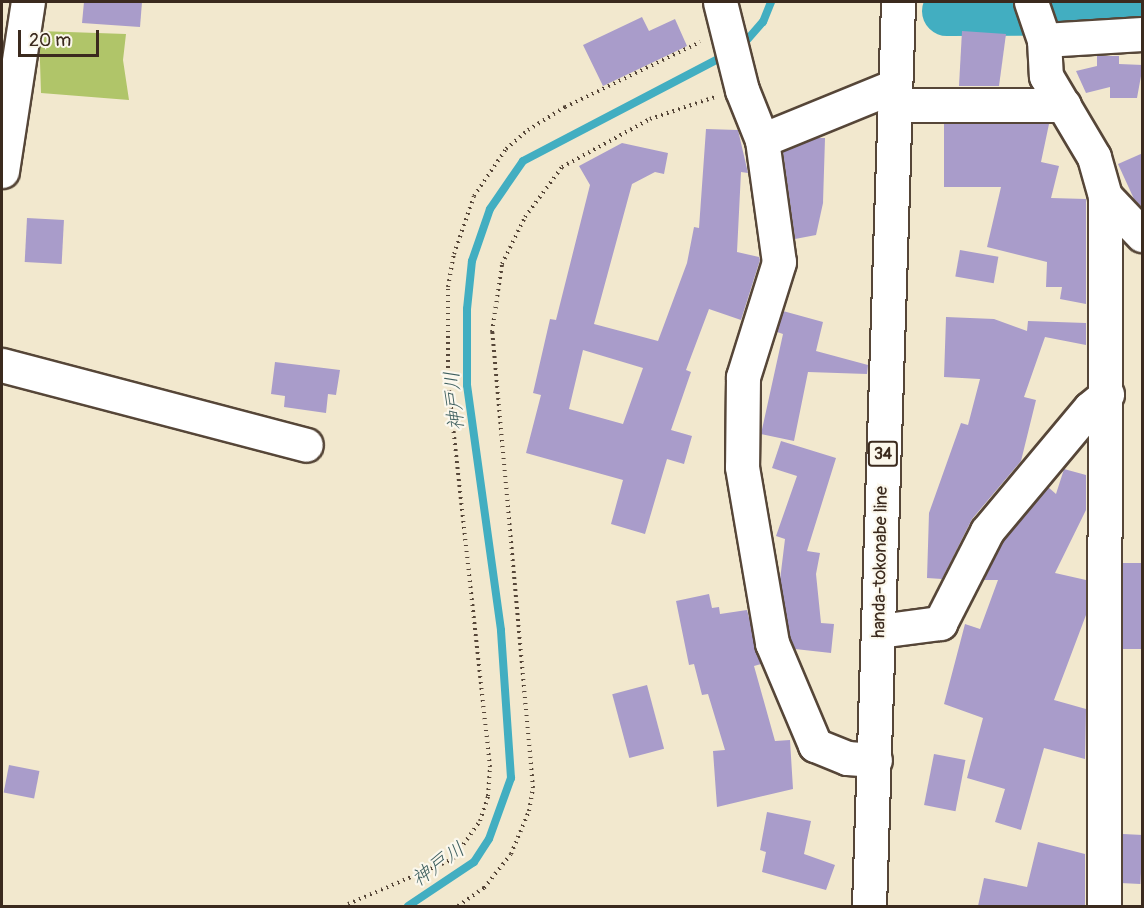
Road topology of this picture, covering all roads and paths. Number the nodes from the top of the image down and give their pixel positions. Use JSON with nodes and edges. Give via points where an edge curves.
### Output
{"nodes":[{"id":1,"x":28,"y":2,"type":"edge"},
{"id":2,"x":898,"y":2,"type":"edge"},
{"id":3,"x":1031,"y":2,"type":"edge"},
{"id":4,"x":725,"y":22,"type":"edge"},
{"id":5,"x":1143,"y":34,"type":"edge"},
{"id":6,"x":1044,"y":40,"type":"junction"},
{"id":7,"x":740,"y":83,"type":"junction"},
{"id":8,"x":893,"y":95,"type":"junction"},
{"id":9,"x":1064,"y":105,"type":"junction"},
{"id":10,"x":762,"y":140,"type":"junction"},
{"id":11,"x":2,"y":171,"type":"edge"},
{"id":12,"x":1105,"y":196,"type":"junction"},
{"id":13,"x":1143,"y":235,"type":"edge"},
{"id":14,"x":2,"y":364,"type":"edge"},
{"id":15,"x":1107,"y":394,"type":"junction"},
{"id":16,"x":306,"y":444,"type":"dead end"},
{"id":17,"x":879,"y":631,"type":"junction"},
{"id":18,"x":875,"y":760,"type":"junction"},
{"id":19,"x":348,"y":904,"type":"dead end"},
{"id":20,"x":458,"y":906,"type":"edge"},
{"id":21,"x":869,"y":906,"type":"edge"},
{"id":22,"x":1104,"y":906,"type":"edge"}],
"edges":[{"from":1,"to":11,"type":"street"},
{"from":2,"to":8,"type":"street","name":"handa-tokonabe line","number":"34"},
{"from":3,"to":6,"type":"street"},
{"from":4,"to":7,"type":"street"},
{"from":4,"to":19,"type":"path","via":[[528,130],[506,149],[474,196],[454,254],[448,287],[448,369],[490,767],[488,796],[480,821],[453,859]]},
{"from":5,"to":6,"type":"street"},
{"from":6,"to":9,"type":"street","via":[[1046,76]]},
{"from":7,"to":10,"type":"street"},
{"from":7,"to":20,"type":"path","via":[[650,119],[562,167],[525,217],[502,264],[492,332],[533,788],[529,811],[511,854],[484,888]]},
{"from":8,"to":9,"type":"street"},
{"from":8,"to":10,"type":"street"},
{"from":8,"to":17,"type":"street","name":"handa-tokonabe line","number":"34"},
{"from":9,"to":12,"type":"street","via":[[1094,157]]},
{"from":10,"to":18,"type":"street","via":[[779,262],[743,377],[742,467],[759,572],[772,643],[809,737],[823,750],[848,758]]},
{"from":12,"to":13,"type":"street"},
{"from":12,"to":15,"type":"street"},
{"from":14,"to":16,"type":"street"},
{"from":15,"to":17,"type":"street","via":[[1090,408],[987,531],[940,623],[920,629]]},
{"from":15,"to":22,"type":"street"},
{"from":17,"to":18,"type":"street","name":"handa-tokonabe line","number":"34"},
{"from":18,"to":21,"type":"street","name":"handa-tokonabe line","number":"34"}]}
